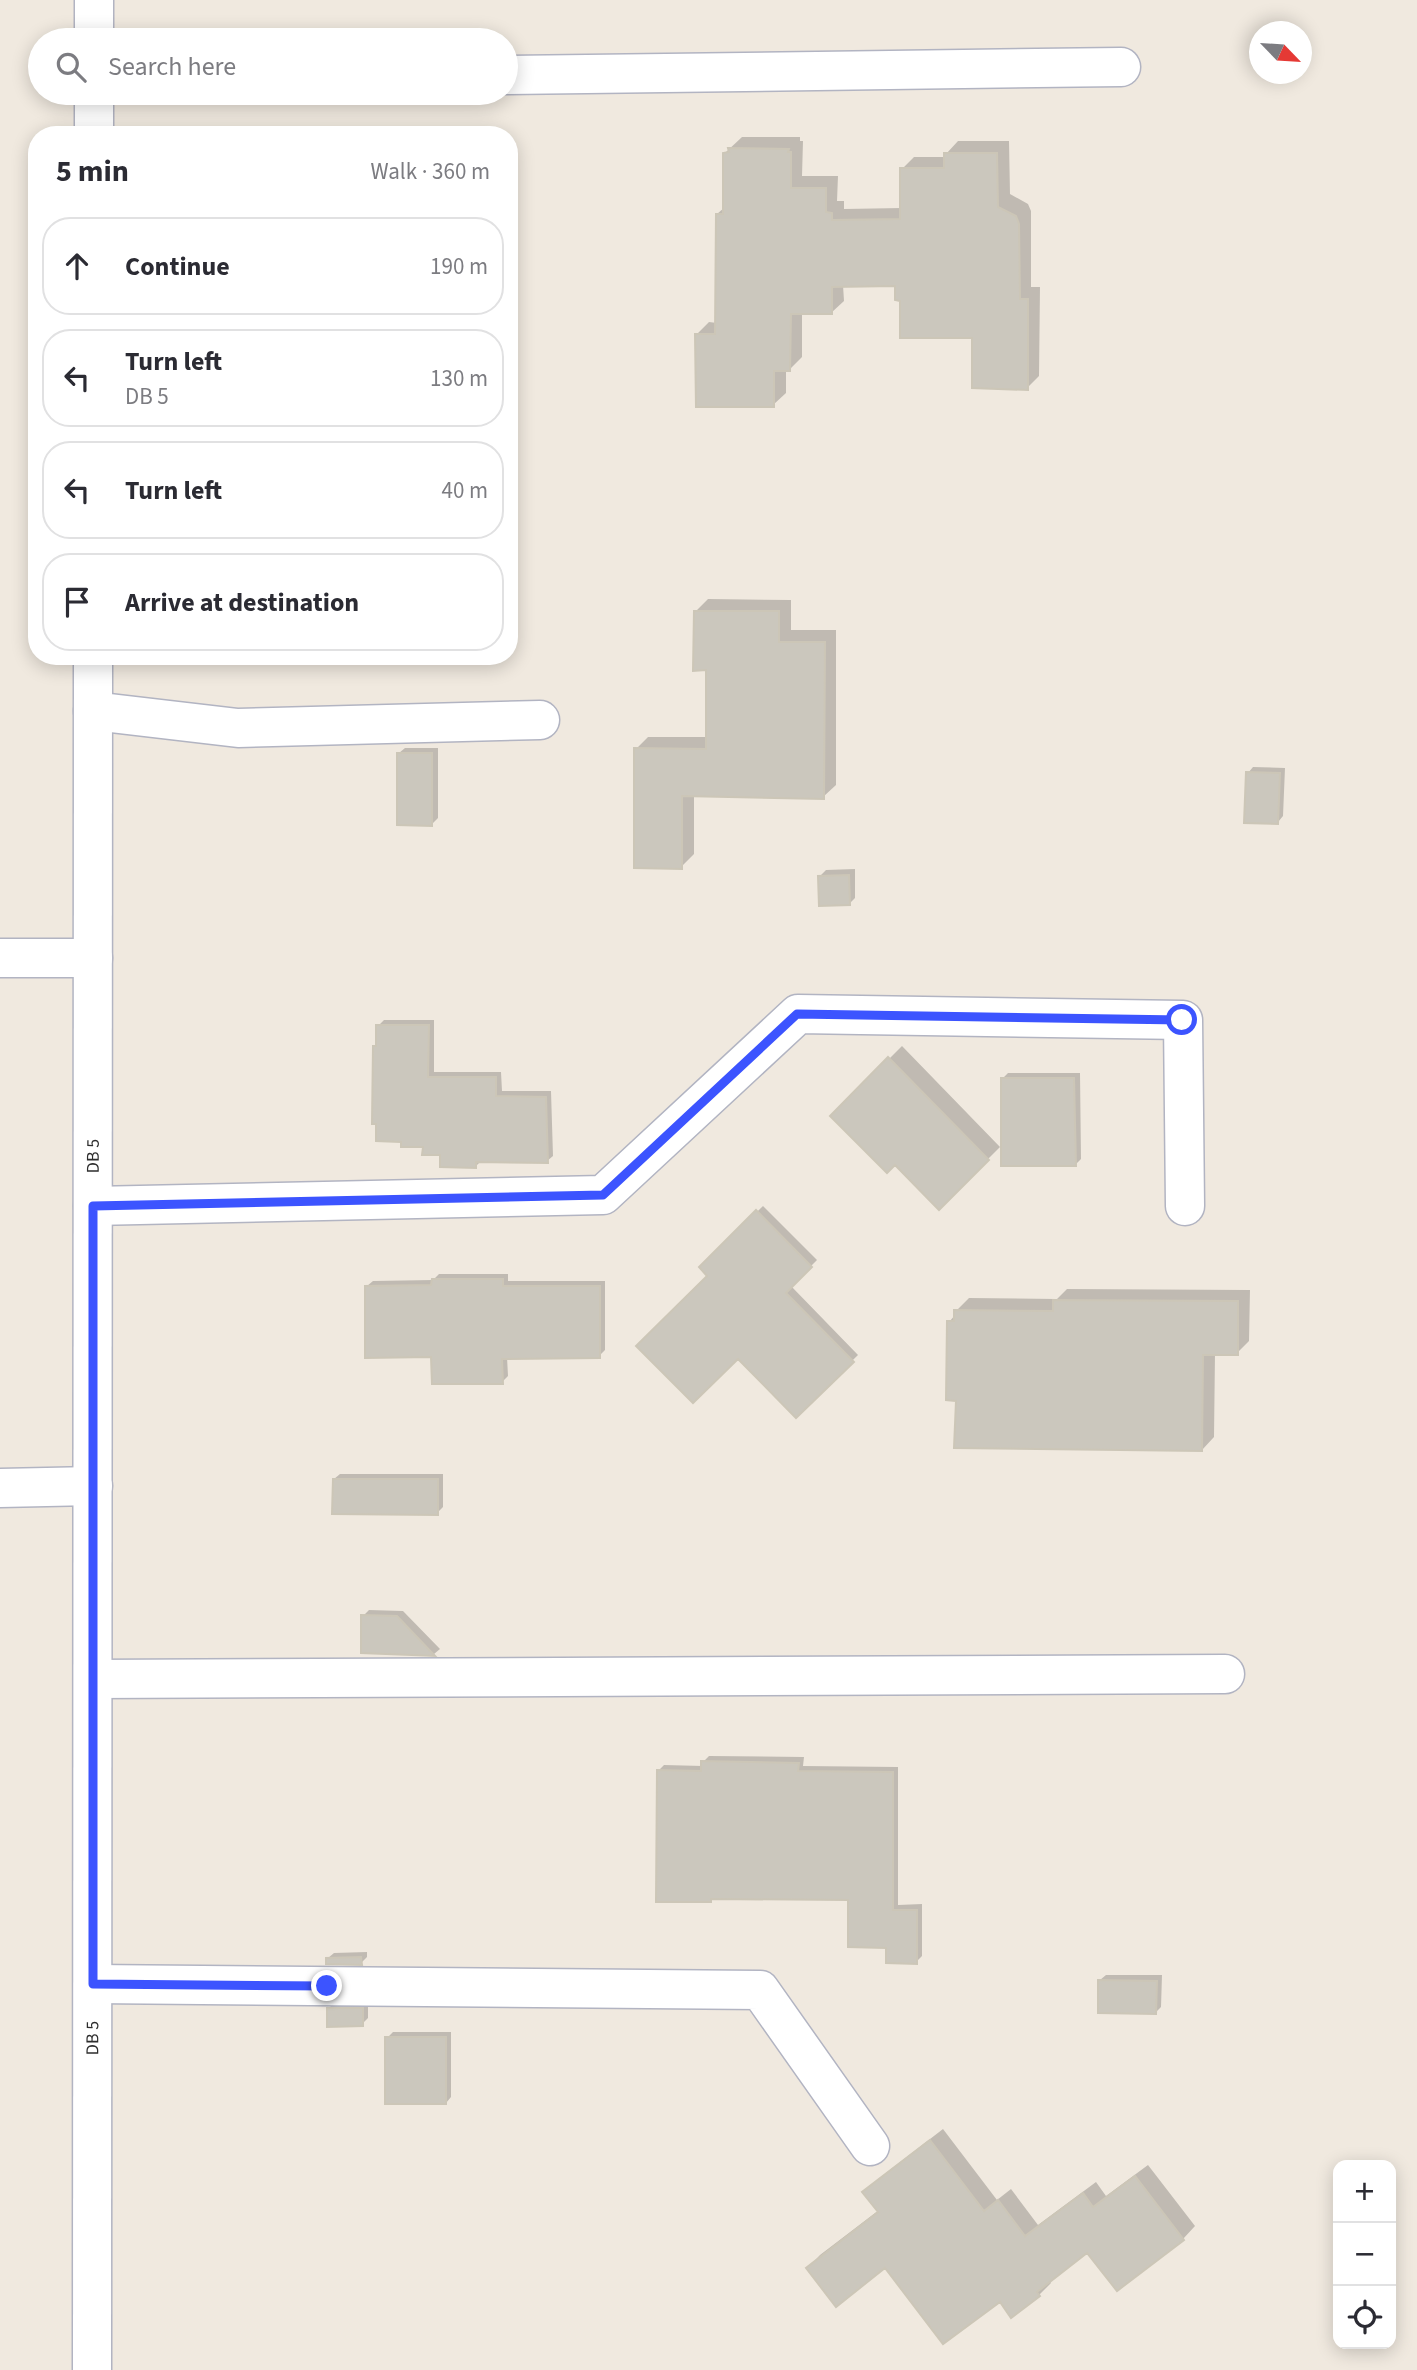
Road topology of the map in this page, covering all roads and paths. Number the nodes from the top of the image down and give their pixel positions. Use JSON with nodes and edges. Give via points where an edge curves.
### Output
{"nodes":[{"id":1,"x":94,"y":0,"type":"edge"},
{"id":2,"x":94,"y":28,"type":"edge"},
{"id":3,"x":1121,"y":67,"type":"dead end"},
{"id":4,"x":518,"y":75,"type":"edge"},
{"id":5,"x":94,"y":105,"type":"edge"},
{"id":6,"x":94,"y":126,"type":"edge"},
{"id":7,"x":93,"y":665,"type":"edge"},
{"id":8,"x":93,"y":711,"type":"junction"},
{"id":9,"x":540,"y":720,"type":"dead end"},
{"id":10,"x":0,"y":958,"type":"edge"},
{"id":11,"x":93,"y":958,"type":"junction"},
{"id":12,"x":93,"y":1206,"type":"junction"},
{"id":13,"x":1185,"y":1206,"type":"dead end"},
{"id":14,"x":93,"y":1486,"type":"junction"},
{"id":15,"x":0,"y":1488,"type":"edge"},
{"id":16,"x":1225,"y":1674,"type":"dead end"},
{"id":17,"x":93,"y":1679,"type":"junction"},
{"id":18,"x":93,"y":1984,"type":"junction"},
{"id":19,"x":870,"y":2146,"type":"dead end"},
{"id":20,"x":92,"y":2370,"type":"edge"}],
"edges":[{"from":1,"to":2,"type":"street"},
{"from":3,"to":4,"type":"street"},
{"from":5,"to":6,"type":"street"},
{"from":7,"to":8,"type":"street","name":"DB 5"},
{"from":8,"to":9,"type":"street","via":[[238,728]]},
{"from":8,"to":11,"type":"street","name":"DB 5"},
{"from":10,"to":11,"type":"street"},
{"from":11,"to":12,"type":"street","name":"DB 5"},
{"from":12,"to":13,"type":"street","via":[[603,1195],[797,1014],[1182,1020]]},
{"from":12,"to":14,"type":"street","name":"DB 5"},
{"from":14,"to":15,"type":"street"},
{"from":14,"to":17,"type":"street","name":"DB 5"},
{"from":16,"to":17,"type":"street"},
{"from":17,"to":18,"type":"street","name":"DB 5"},
{"from":18,"to":19,"type":"street","via":[[761,1990]]},
{"from":18,"to":20,"type":"street","name":"DB 5"}]}
